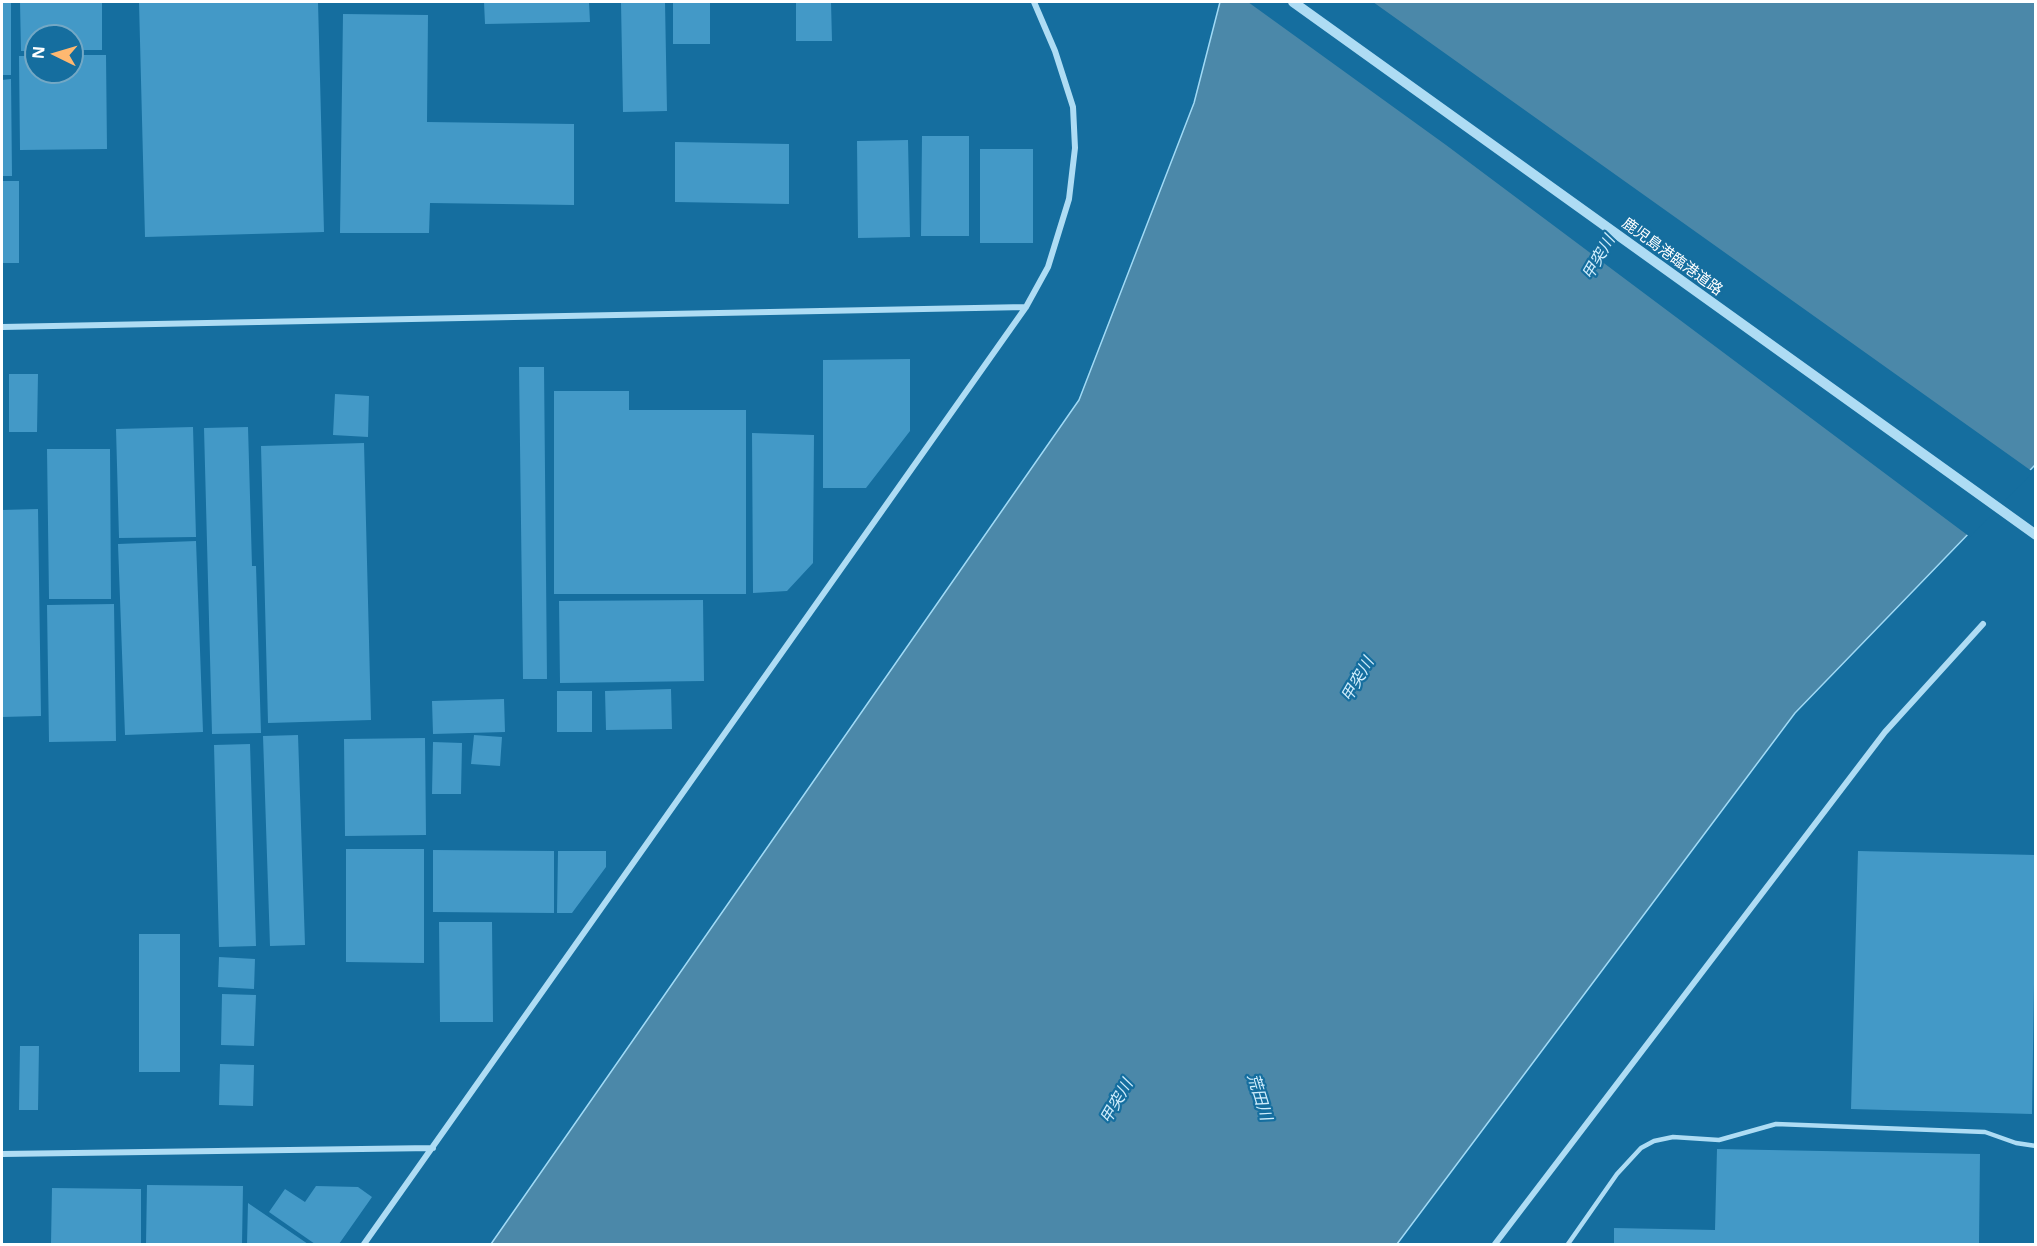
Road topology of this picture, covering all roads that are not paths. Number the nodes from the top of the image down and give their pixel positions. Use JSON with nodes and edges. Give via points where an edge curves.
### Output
{"nodes":[{"id":1,"x":1034,"y":2,"type":"edge"},
{"id":2,"x":1293,"y":2,"type":"edge"},
{"id":3,"x":1026,"y":307,"type":"junction"},
{"id":4,"x":2,"y":327,"type":"edge"},
{"id":5,"x":2036,"y":535,"type":"edge"},
{"id":6,"x":1983,"y":624,"type":"dead end"},
{"id":7,"x":2036,"y":1146,"type":"edge"},
{"id":8,"x":433,"y":1148,"type":"junction"},
{"id":9,"x":2,"y":1154,"type":"edge"},
{"id":10,"x":364,"y":1245,"type":"edge"},
{"id":11,"x":1495,"y":1245,"type":"edge"},
{"id":12,"x":1568,"y":1245,"type":"edge"}],
"edges":[{"from":1,"to":3,"type":"street","via":[[1073,107],[1075,148],[1069,199],[1048,267]]},
{"from":2,"to":5,"type":"street","name":"鹿児島港臨港道路"},
{"from":3,"to":4,"type":"street"},
{"from":3,"to":8,"type":"street"},
{"from":6,"to":11,"type":"street","via":[[1885,732]]},
{"from":7,"to":12,"type":"lane","via":[[1985,1132],[1776,1124],[1719,1140],[1673,1137],[1654,1141],[1641,1148],[1617,1174]]},
{"from":8,"to":9,"type":"street"},
{"from":8,"to":10,"type":"street"}]}
